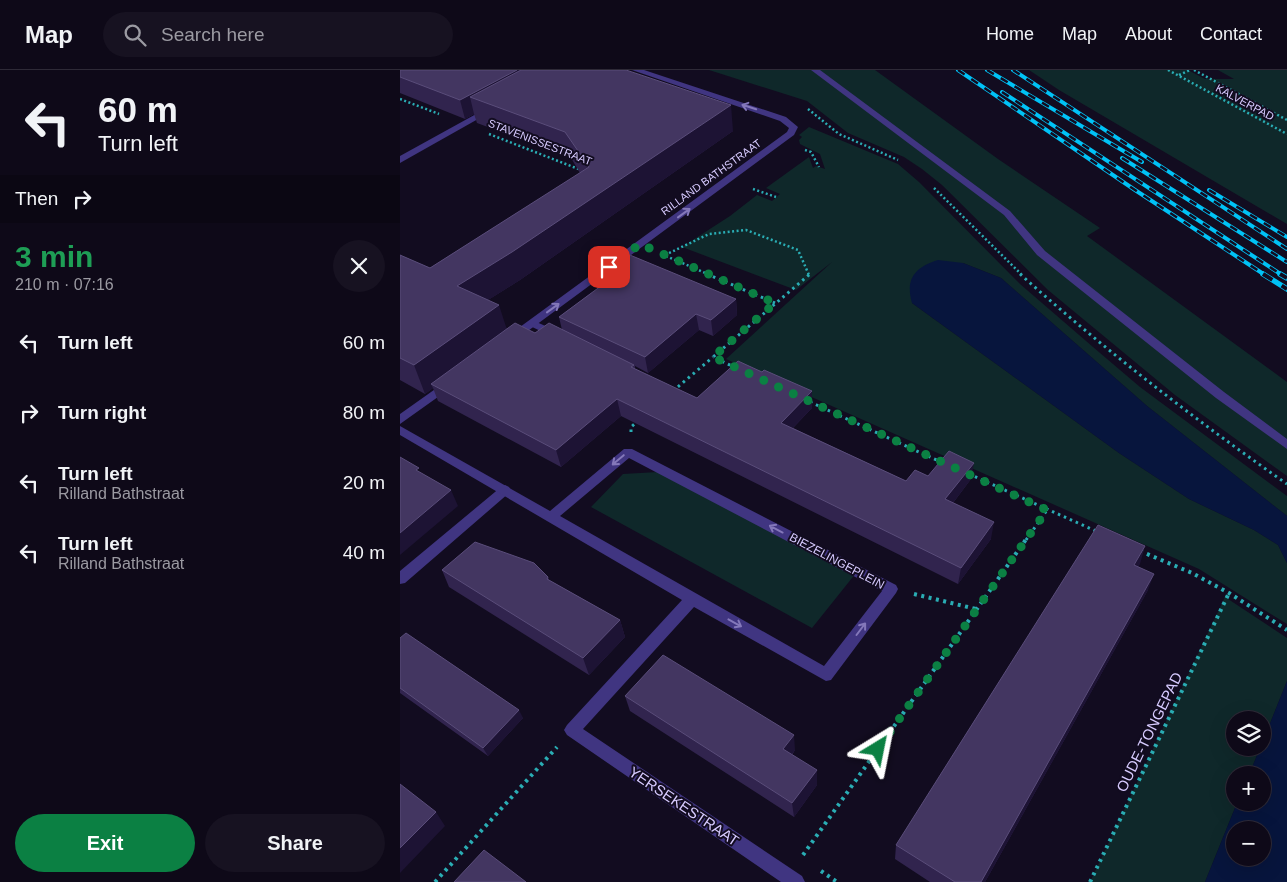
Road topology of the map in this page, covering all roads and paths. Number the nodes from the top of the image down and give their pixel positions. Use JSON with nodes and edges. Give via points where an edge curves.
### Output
{"nodes":[{"id":1,"x":636,"y":70,"type":"edge"},
{"id":2,"x":815,"y":70,"type":"edge"},
{"id":3,"x":1168,"y":70,"type":"edge"},
{"id":4,"x":1190,"y":70,"type":"edge"},
{"id":5,"x":1194,"y":70,"type":"edge"},
{"id":6,"x":1178,"y":75,"type":"junction"},
{"id":7,"x":400,"y":99,"type":"edge"},
{"id":8,"x":498,"y":106,"type":"edge"},
{"id":9,"x":820,"y":119,"type":"dead end"},
{"id":10,"x":1287,"y":120,"type":"edge"},
{"id":11,"x":464,"y":124,"type":"junction"},
{"id":12,"x":1287,"y":134,"type":"edge"},
{"id":13,"x":400,"y":160,"type":"edge"},
{"id":14,"x":905,"y":165,"type":"dead end"},
{"id":15,"x":589,"y":173,"type":"edge"},
{"id":16,"x":929,"y":182,"type":"dead end"},
{"id":17,"x":640,"y":244,"type":"junction"},
{"id":18,"x":665,"y":255,"type":"junction"},
{"id":19,"x":775,"y":303,"type":"junction"},
{"id":20,"x":532,"y":323,"type":"junction"},
{"id":21,"x":566,"y":340,"type":"edge"},
{"id":22,"x":508,"y":341,"type":"edge"},
{"id":23,"x":713,"y":357,"type":"junction"},
{"id":24,"x":740,"y":370,"type":"edge"},
{"id":25,"x":454,"y":380,"type":"edge"},
{"id":26,"x":668,"y":395,"type":"edge"},
{"id":27,"x":803,"y":398,"type":"edge"},
{"id":28,"x":400,"y":420,"type":"edge"},
{"id":29,"x":639,"y":420,"type":"edge"},
{"id":30,"x":400,"y":430,"type":"edge"},
{"id":31,"x":1287,"y":444,"type":"edge"},
{"id":32,"x":628,"y":452,"type":"junction"},
{"id":33,"x":947,"y":465,"type":"edge"},
{"id":34,"x":965,"y":473,"type":"edge"},
{"id":35,"x":1287,"y":484,"type":"edge"},
{"id":36,"x":505,"y":490,"type":"junction"},
{"id":37,"x":1047,"y":510,"type":"junction"},
{"id":38,"x":552,"y":516,"type":"junction"},
{"id":39,"x":1101,"y":534,"type":"edge"},
{"id":40,"x":1138,"y":550,"type":"edge"},
{"id":41,"x":400,"y":579,"type":"edge"},
{"id":42,"x":891,"y":589,"type":"junction"},
{"id":43,"x":1229,"y":593,"type":"junction"},
{"id":44,"x":692,"y":600,"type":"junction"},
{"id":45,"x":976,"y":609,"type":"junction"},
{"id":46,"x":1287,"y":630,"type":"edge"},
{"id":47,"x":572,"y":730,"type":"junction"},
{"id":48,"x":792,"y":879,"type":"edge"},
{"id":49,"x":435,"y":882,"type":"edge"},
{"id":50,"x":1090,"y":882,"type":"edge"}],
"edges":[{"from":17,"to":1,"type":"street","name":"RILLAND BATHSTRAAT","one_way":true,"via":[[781,142],[794,127],[783,119]]},
{"from":2,"to":31,"type":"street","via":[[1007,213],[1040,253]]},
{"from":3,"to":6,"type":"path","name":"KALVERPAD"},
{"from":4,"to":6,"type":"path"},
{"from":5,"to":10,"type":"path","name":"KALVERPAD"},
{"from":6,"to":12,"type":"path","name":"KALVERPAD"},
{"from":7,"to":11,"type":"path","name":"STAVENISSESTRAAT"},
{"from":8,"to":11,"type":"street","name":"STAVENISSESTRAAT"},
{"from":9,"to":14,"type":"path","via":[[839,134]]},
{"from":11,"to":13,"type":"street","name":"STAVENISSESTRAAT"},
{"from":11,"to":15,"type":"path","name":"STAVENISSESTRAAT"},
{"from":16,"to":35,"type":"path","via":[[1013,268],[1138,375],[1217,436]]},
{"from":17,"to":18,"type":"path"},
{"from":20,"to":17,"type":"street","name":"RILLAND BATHSTRAAT","one_way":true},
{"from":18,"to":19,"type":"path"},
{"from":18,"to":19,"type":"path","via":[[709,234],[746,230],[798,250],[810,274]]},
{"from":19,"to":23,"type":"path"},
{"from":20,"to":21,"type":"street"},
{"from":20,"to":22,"type":"street","name":"RILLAND BATHSTRAAT"},
{"from":23,"to":24,"type":"path"},
{"from":23,"to":26,"type":"path"},
{"from":25,"to":28,"type":"street"},
{"from":27,"to":33,"type":"path"},
{"from":29,"to":32,"type":"path","via":[[631,427]]},
{"from":30,"to":36,"type":"street","name":"BIEZELINGEPLEIN"},
{"from":32,"to":38,"type":"street","one_way":true},
{"from":42,"to":32,"type":"street","name":"BIEZELINGEPLEIN","one_way":true},
{"from":34,"to":37,"type":"path"},
{"from":36,"to":38,"type":"street","name":"BIEZELINGEPLEIN"},
{"from":36,"to":41,"type":"street"},
{"from":37,"to":39,"type":"path"},
{"from":37,"to":45,"type":"path"},
{"from":38,"to":44,"type":"street","name":"BIEZELINGEPLEIN"},
{"from":40,"to":43,"type":"path"},
{"from":44,"to":42,"type":"street","name":"BIEZELINGEPLEIN","one_way":true,"via":[[826,675]]},
{"from":42,"to":45,"type":"path"},
{"from":43,"to":46,"type":"path"},
{"from":43,"to":50,"type":"path","name":"OUDE-TONGEPAD"},
{"from":44,"to":47,"type":"street"},
{"from":45,"to":48,"type":"path"},
{"from":47,"to":48,"type":"street","name":"YERSEKESTRAAT"},
{"from":47,"to":49,"type":"path"}]}
